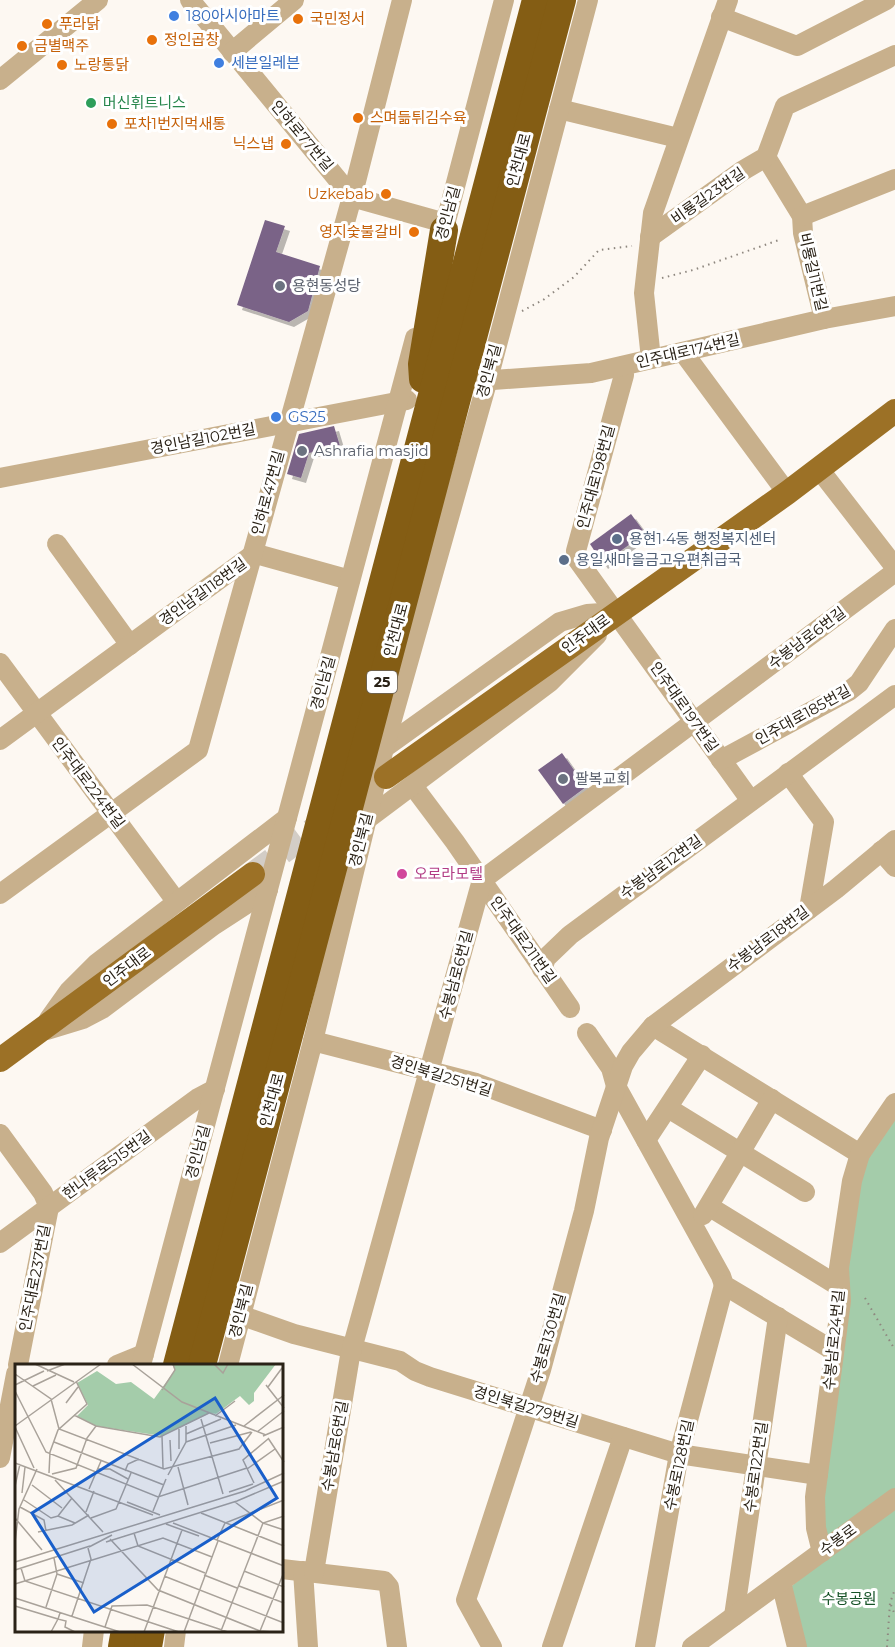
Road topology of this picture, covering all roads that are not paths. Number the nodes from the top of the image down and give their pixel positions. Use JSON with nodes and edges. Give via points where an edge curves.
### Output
{"nodes":[{"id":1,"x":98,"y":0,"type":"edge"},
{"id":2,"x":190,"y":0,"type":"edge"},
{"id":3,"x":294,"y":0,"type":"edge"},
{"id":4,"x":402,"y":0,"type":"edge"},
{"id":5,"x":504,"y":0,"type":"edge"},
{"id":6,"x":536,"y":0,"type":"edge"},
{"id":7,"x":561,"y":0,"type":"edge"},
{"id":8,"x":588,"y":0,"type":"edge"},
{"id":9,"x":886,"y":0,"type":"edge"},
{"id":10,"x":724,"y":9,"type":"edge"},
{"id":11,"x":232,"y":52,"type":"junction"},
{"id":12,"x":895,"y":55,"type":"edge"},
{"id":13,"x":0,"y":80,"type":"edge"},
{"id":14,"x":559,"y":109,"type":"junction"},
{"id":15,"x":678,"y":138,"type":"junction"},
{"id":16,"x":765,"y":157,"type":"junction"},
{"id":17,"x":895,"y":179,"type":"edge"},
{"id":18,"x":352,"y":197,"type":"junction"},
{"id":19,"x":802,"y":216,"type":"junction"},
{"id":20,"x":444,"y":226,"type":"junction"},
{"id":21,"x":650,"y":242,"type":"junction"},
{"id":22,"x":895,"y":306,"type":"edge"},
{"id":23,"x":824,"y":319,"type":"junction"},
{"id":24,"x":683,"y":352,"type":"junction"},
{"id":25,"x":651,"y":359,"type":"junction"},
{"id":26,"x":623,"y":366,"type":"junction"},
{"id":27,"x":484,"y":380,"type":"junction"},
{"id":28,"x":402,"y":401,"type":"junction"},
{"id":29,"x":895,"y":411,"type":"edge"},
{"id":30,"x":287,"y":423,"type":"junction"},
{"id":31,"x":424,"y":425,"type":"junction"},
{"id":32,"x":819,"y":469,"type":"junction"},
{"id":33,"x":0,"y":478,"type":"edge"},
{"id":34,"x":786,"y":493,"type":"junction"},
{"id":35,"x":57,"y":544,"type":"dead end"},
{"id":36,"x":251,"y":556,"type":"junction"},
{"id":37,"x":895,"y":567,"type":"edge"},
{"id":38,"x":895,"y":572,"type":"edge"},
{"id":39,"x":350,"y":580,"type":"junction"},
{"id":40,"x":617,"y":612,"type":"junction"},
{"id":41,"x":895,"y":630,"type":"edge"},
{"id":42,"x":130,"y":645,"type":"junction"},
{"id":43,"x":0,"y":663,"type":"edge"},
{"id":44,"x":895,"y":694,"type":"edge"},
{"id":45,"x":37,"y":714,"type":"junction"},
{"id":46,"x":694,"y":722,"type":"junction"},
{"id":47,"x":0,"y":740,"type":"edge"},
{"id":48,"x":384,"y":748,"type":"junction"},
{"id":49,"x":721,"y":760,"type":"junction"},
{"id":50,"x":788,"y":773,"type":"junction"},
{"id":51,"x":386,"y":777,"type":"dead end"},
{"id":52,"x":413,"y":786,"type":"junction"},
{"id":53,"x":751,"y":801,"type":"junction"},
{"id":54,"x":111,"y":814,"type":"junction"},
{"id":55,"x":287,"y":818,"type":"junction"},
{"id":56,"x":366,"y":820,"type":"junction"},
{"id":57,"x":888,"y":845,"type":"edge"},
{"id":58,"x":895,"y":867,"type":"edge"},
{"id":59,"x":482,"y":880,"type":"junction"},
{"id":60,"x":260,"y":882,"type":"junction"},
{"id":61,"x":0,"y":894,"type":"edge"},
{"id":62,"x":176,"y":902,"type":"junction"},
{"id":63,"x":809,"y":909,"type":"junction"},
{"id":64,"x":542,"y":969,"type":"junction"},
{"id":65,"x":570,"y":1008,"type":"dead end"},
{"id":66,"x":653,"y":1026,"type":"junction"},
{"id":67,"x":41,"y":1031,"type":"junction"},
{"id":68,"x":587,"y":1033,"type":"dead end"},
{"id":69,"x":312,"y":1041,"type":"junction"},
{"id":70,"x":702,"y":1055,"type":"junction"},
{"id":71,"x":0,"y":1060,"type":"edge"},
{"id":72,"x":429,"y":1070,"type":"junction"},
{"id":73,"x":616,"y":1086,"type":"junction"},
{"id":74,"x":215,"y":1089,"type":"junction"},
{"id":75,"x":772,"y":1099,"type":"junction"},
{"id":76,"x":895,"y":1103,"type":"edge"},
{"id":77,"x":668,"y":1108,"type":"junction"},
{"id":78,"x":602,"y":1130,"type":"junction"},
{"id":79,"x":0,"y":1134,"type":"edge"},
{"id":80,"x":646,"y":1140,"type":"junction"},
{"id":81,"x":741,"y":1153,"type":"junction"},
{"id":82,"x":860,"y":1154,"type":"junction"},
{"id":83,"x":805,"y":1192,"type":"dead end"},
{"id":84,"x":49,"y":1207,"type":"junction"},
{"id":85,"x":710,"y":1207,"type":"junction"},
{"id":86,"x":692,"y":1223,"type":"junction"},
{"id":87,"x":0,"y":1243,"type":"edge"},
{"id":88,"x":724,"y":1285,"type":"junction"},
{"id":89,"x":840,"y":1287,"type":"junction"},
{"id":90,"x":240,"y":1315,"type":"junction"},
{"id":91,"x":778,"y":1317,"type":"junction"},
{"id":92,"x":352,"y":1349,"type":"junction"},
{"id":93,"x":834,"y":1351,"type":"junction"},
{"id":94,"x":143,"y":1359,"type":"edge"},
{"id":95,"x":18,"y":1364,"type":"edge"},
{"id":96,"x":121,"y":1364,"type":"edge"},
{"id":97,"x":177,"y":1364,"type":"edge"},
{"id":98,"x":202,"y":1364,"type":"edge"},
{"id":99,"x":228,"y":1364,"type":"edge"},
{"id":100,"x":15,"y":1379,"type":"edge"},
{"id":101,"x":527,"y":1407,"type":"junction"},
{"id":102,"x":9,"y":1409,"type":"edge"},
{"id":103,"x":623,"y":1437,"type":"junction"},
{"id":104,"x":679,"y":1454,"type":"junction"},
{"id":105,"x":0,"y":1458,"type":"edge"},
{"id":106,"x":756,"y":1466,"type":"junction"},
{"id":107,"x":818,"y":1475,"type":"junction"},
{"id":108,"x":895,"y":1498,"type":"edge"},
{"id":109,"x":822,"y":1552,"type":"junction"},
{"id":110,"x":284,"y":1569,"type":"edge"},
{"id":111,"x":309,"y":1572,"type":"junction"},
{"id":112,"x":781,"y":1582,"type":"junction"},
{"id":113,"x":734,"y":1616,"type":"junction"},
{"id":114,"x":93,"y":1632,"type":"edge"},
{"id":115,"x":125,"y":1632,"type":"edge"},
{"id":116,"x":151,"y":1632,"type":"edge"},
{"id":117,"x":176,"y":1632,"type":"edge"},
{"id":118,"x":553,"y":1642,"type":"edge"},
{"id":119,"x":92,"y":1647,"type":"edge"},
{"id":120,"x":122,"y":1647,"type":"edge"},
{"id":121,"x":148,"y":1647,"type":"edge"},
{"id":122,"x":174,"y":1647,"type":"edge"},
{"id":123,"x":308,"y":1647,"type":"edge"},
{"id":124,"x":397,"y":1647,"type":"edge"},
{"id":125,"x":492,"y":1647,"type":"edge"},
{"id":126,"x":645,"y":1647,"type":"edge"},
{"id":127,"x":692,"y":1647,"type":"edge"},
{"id":128,"x":797,"y":1647,"type":"edge"}],
"edges":[{"from":1,"to":13,"type":"street"},
{"from":2,"to":11,"type":"street","name":"인하로77번길"},
{"from":3,"to":11,"type":"street"},
{"from":4,"to":18,"type":"street","name":"인하로47번길"},
{"from":5,"to":20,"type":"street","name":"경인남길"},
{"from":6,"to":31,"type":"highway","name":"인천대로","number":"25"},
{"from":7,"to":98,"type":"highway","name":"인천대로","number":"25"},
{"from":8,"to":14,"type":"street","name":"경인북길"},
{"from":9,"to":10,"type":"street","via":[[797,46]]},
{"from":10,"to":15,"type":"street","name":"비룡길23번길"},
{"from":11,"to":18,"type":"street","name":"인하로77번길"},
{"from":12,"to":16,"type":"street","via":[[785,105]]},
{"from":14,"to":15,"type":"street"},
{"from":14,"to":27,"type":"street","name":"경인북길"},
{"from":15,"to":21,"type":"street","name":"비룡길23번길","via":[[655,204]]},
{"from":16,"to":19,"type":"street"},
{"from":16,"to":21,"type":"street","name":"비룡길23번길"},
{"from":17,"to":19,"type":"street","name":"비룡길11번길"},
{"from":18,"to":20,"type":"street"},
{"from":18,"to":30,"type":"street","name":"인하로47번길"},
{"from":19,"to":23,"type":"street","name":"비룡길11번길"},
{"from":20,"to":28,"type":"street","name":"경인남길"},
{"from":20,"to":31,"type":"highway","via":[[422,364]]},
{"from":21,"to":25,"type":"street","via":[[645,281]]},
{"from":22,"to":23,"type":"street","name":"인주대로174번길"},
{"from":23,"to":24,"type":"street","name":"인주대로174번길"},
{"from":24,"to":25,"type":"street","name":"인주대로174번길"},
{"from":24,"to":34,"type":"street"},
{"from":25,"to":26,"type":"street","name":"인주대로174번길"},
{"from":26,"to":27,"type":"street","name":"인주대로174번길","via":[[591,373]]},
{"from":26,"to":40,"type":"street","name":"인주대로198번길","via":[[624,375],[576,551],[577,559]]},
{"from":27,"to":48,"type":"street","name":"경인북길"},
{"from":28,"to":30,"type":"street","name":"경인남길102번길"},
{"from":28,"to":39,"type":"street","name":"경인남길"},
{"from":29,"to":32,"type":"main road","name":"인주대로"},
{"from":30,"to":33,"type":"street","name":"경인남길102번길"},
{"from":30,"to":36,"type":"street","name":"인하로47번길"},
{"from":31,"to":97,"type":"highway","name":"인천대로","number":"25"},
{"from":32,"to":34,"type":"main road","name":"인주대로"},
{"from":32,"to":37,"type":"street"},
{"from":34,"to":40,"type":"main road","name":"인주대로"},
{"from":35,"to":42,"type":"street"},
{"from":36,"to":39,"type":"street","name":"경인남길118번길","via":[[260,555]]},
{"from":36,"to":42,"type":"street","name":"경인남길118번길"},
{"from":36,"to":54,"type":"street","name":"인하로47번길","via":[[198,750]]},
{"from":38,"to":46,"type":"street","name":"수봉남로6번길"},
{"from":39,"to":55,"type":"street","name":"경인남길"},
{"from":40,"to":46,"type":"street","name":"인주대로197번길"},
{"from":40,"to":48,"type":"street","via":[[587,614],[560,622]]},
{"from":40,"to":51,"type":"main road","name":"인주대로"},
{"from":40,"to":52,"type":"street","via":[[550,682]]},
{"from":41,"to":49,"type":"street","name":"인주대로185번길","via":[[859,683],[849,691]]},
{"from":42,"to":45,"type":"street","name":"경인남길118번길"},
{"from":43,"to":45,"type":"street","name":"인주대로224번길"},
{"from":44,"to":50,"type":"street","name":"수봉남로12번길"},
{"from":45,"to":47,"type":"street","name":"경인남길118번길"},
{"from":45,"to":54,"type":"street","name":"인주대로224번길"},
{"from":46,"to":49,"type":"street","name":"인주대로197번길"},
{"from":46,"to":59,"type":"street","name":"수봉남로6번길"},
{"from":48,"to":56,"type":"street","name":"경인북길"},
{"from":49,"to":53,"type":"street","name":"인주대로197번길"},
{"from":50,"to":53,"type":"street","name":"수봉남로12번길"},
{"from":50,"to":63,"type":"street","via":[[824,822]]},
{"from":52,"to":56,"type":"street"},
{"from":52,"to":59,"type":"street","name":"인주대로211번길"},
{"from":53,"to":64,"type":"street","name":"수봉남로12번길","via":[[570,935],[546,958]]},
{"from":54,"to":61,"type":"street","name":"인하로47번길"},
{"from":54,"to":62,"type":"street","name":"인주대로224번길"},
{"from":55,"to":60,"type":"street","name":"경인남길"},
{"from":55,"to":62,"type":"street"},
{"from":56,"to":69,"type":"street","name":"경인북길"},
{"from":57,"to":58,"type":"street","name":"수봉남로18번길"},
{"from":57,"to":63,"type":"street","name":"수봉남로18번길"},
{"from":59,"to":64,"type":"street","name":"인주대로211번길"},
{"from":59,"to":72,"type":"street","name":"수봉남로6번길"},
{"from":60,"to":67,"type":"main road","name":"인주대로"},
{"from":60,"to":74,"type":"street","name":"경인남길"},
{"from":62,"to":67,"type":"street","via":[[96,964],[69,991]]},
{"from":63,"to":66,"type":"street","name":"수봉남로18번길"},
{"from":64,"to":65,"type":"street","name":"인주대로211번길"},
{"from":66,"to":70,"type":"street"},
{"from":66,"to":73,"type":"street","name":"수봉남로18번길","via":[[631,1052]]},
{"from":67,"to":71,"type":"main road","name":"인주대로"},
{"from":68,"to":73,"type":"street","via":[[611,1068]]},
{"from":69,"to":72,"type":"street","name":"경인북길251번길"},
{"from":69,"to":90,"type":"street","name":"경인북길"},
{"from":70,"to":75,"type":"street"},
{"from":70,"to":77,"type":"street"},
{"from":72,"to":78,"type":"street","name":"경인북길251번길","via":[[476,1083]]},
{"from":72,"to":92,"type":"street","name":"수봉남로6번길"},
{"from":73,"to":78,"type":"street","name":"수봉로130번길"},
{"from":73,"to":80,"type":"street"},
{"from":74,"to":84,"type":"street","name":"한나루로515번길"},
{"from":74,"to":94,"type":"street","name":"경인남길"},
{"from":75,"to":81,"type":"street"},
{"from":75,"to":82,"type":"street"},
{"from":76,"to":82,"type":"street","name":"수봉남로24번길"},
{"from":77,"to":80,"type":"street"},
{"from":77,"to":81,"type":"street"},
{"from":78,"to":101,"type":"street","name":"수봉로130번길","via":[[556,1314]]},
{"from":79,"to":84,"type":"street","name":"인주대로237번길"},
{"from":80,"to":86,"type":"street"},
{"from":81,"to":83,"type":"street"},
{"from":81,"to":85,"type":"street"},
{"from":82,"to":89,"type":"street","name":"수봉남로24번길","via":[[839,1268]]},
{"from":84,"to":87,"type":"street","name":"한나루로515번길"},
{"from":84,"to":95,"type":"street","name":"인주대로237번길"},
{"from":85,"to":86,"type":"street"},
{"from":85,"to":89,"type":"street"},
{"from":86,"to":88,"type":"street"},
{"from":88,"to":91,"type":"street"},
{"from":88,"to":104,"type":"street","name":"수봉로128번길"},
{"from":89,"to":93,"type":"street","name":"수봉남로24번길"},
{"from":90,"to":92,"type":"street","name":"경인북길279번길"},
{"from":90,"to":99,"type":"street","name":"경인북길"},
{"from":91,"to":93,"type":"street"},
{"from":91,"to":106,"type":"street","name":"수봉로122번길"},
{"from":92,"to":101,"type":"street","name":"경인북길279번길","via":[[400,1360],[415,1371]]},
{"from":92,"to":111,"type":"street","name":"수봉남로6번길"},
{"from":93,"to":107,"type":"street","name":"수봉남로24번길"},
{"from":94,"to":96,"type":"street"},
{"from":100,"to":102,"type":"street"},
{"from":101,"to":103,"type":"street","name":"경인북길279번길"},
{"from":101,"to":125,"type":"street","name":"수봉로130번길","via":[[466,1600]]},
{"from":102,"to":105,"type":"street"},
{"from":103,"to":104,"type":"street","name":"경인북길279번길"},
{"from":103,"to":118,"type":"street"},
{"from":104,"to":106,"type":"street","name":"경인북길279번길"},
{"from":104,"to":126,"type":"street","name":"수봉로128번길"},
{"from":106,"to":107,"type":"street","name":"경인북길279번길"},
{"from":106,"to":113,"type":"street","name":"수봉로122번길"},
{"from":107,"to":109,"type":"street","name":"수봉남로24번길","via":[[816,1528]]},
{"from":108,"to":109,"type":"street","name":"수봉로"},
{"from":109,"to":112,"type":"street","name":"수봉로"},
{"from":110,"to":111,"type":"street"},
{"from":111,"to":123,"type":"street","name":"수봉남로6번길"},
{"from":111,"to":124,"type":"street","via":[[384,1581],[389,1587]]},
{"from":112,"to":113,"type":"street","name":"수봉로"},
{"from":112,"to":128,"type":"street"},
{"from":113,"to":127,"type":"street","name":"수봉로"},
{"from":114,"to":119,"type":"street"},
{"from":115,"to":120,"type":"highway"},
{"from":116,"to":121,"type":"highway"},
{"from":117,"to":122,"type":"street"}]}
